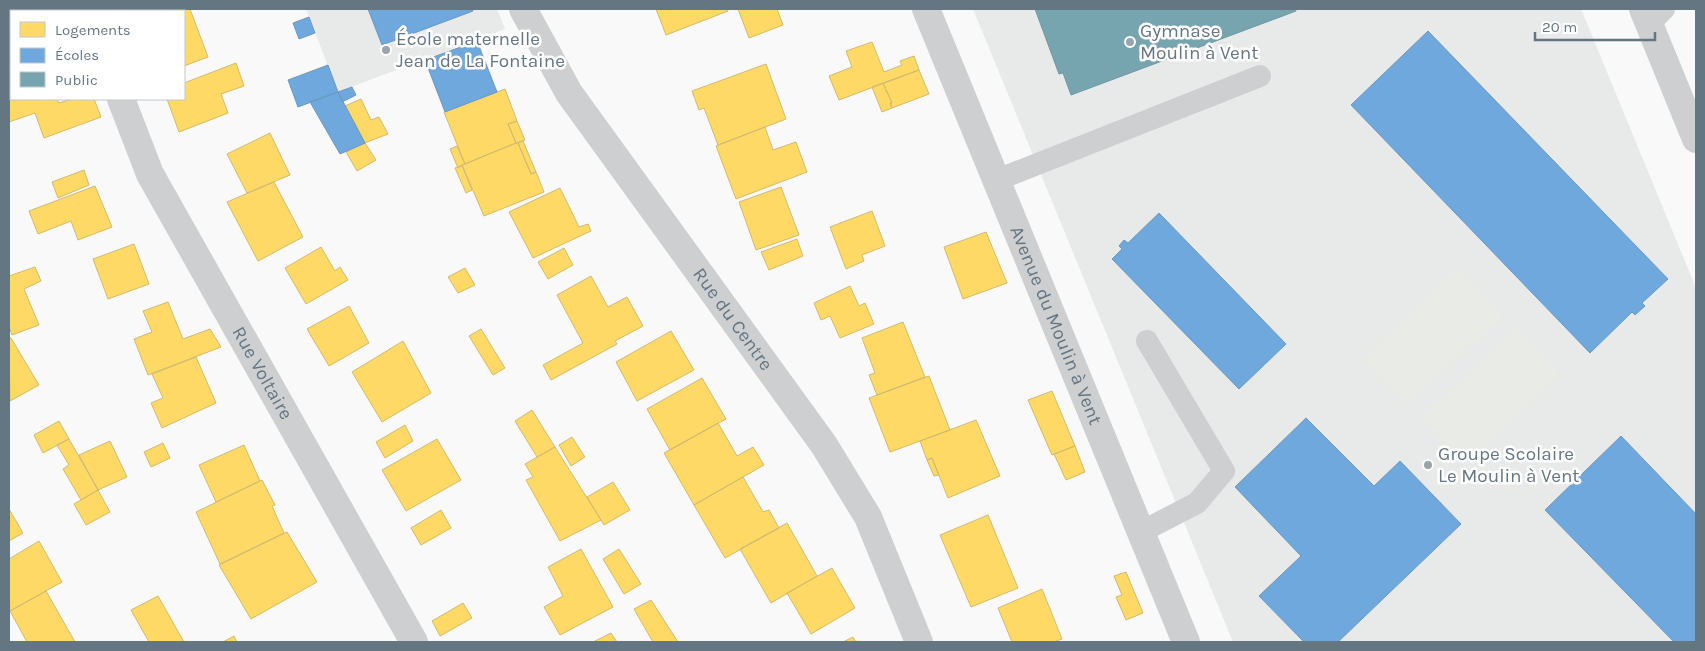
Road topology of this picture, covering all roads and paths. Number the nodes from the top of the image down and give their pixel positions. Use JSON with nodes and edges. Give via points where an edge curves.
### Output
{"nodes":[{"id":1,"x":523,"y":9,"type":"edge"},
{"id":2,"x":926,"y":9,"type":"edge"},
{"id":3,"x":1652,"y":14,"type":"edge"},
{"id":4,"x":1260,"y":76,"type":"dead end"},
{"id":5,"x":121,"y":100,"type":"edge"},
{"id":6,"x":1696,"y":139,"type":"edge"},
{"id":7,"x":997,"y":180,"type":"junction"},
{"id":8,"x":1147,"y":341,"type":"dead end"},
{"id":9,"x":1141,"y":532,"type":"junction"},
{"id":10,"x":414,"y":642,"type":"edge"},
{"id":11,"x":919,"y":642,"type":"edge"},
{"id":12,"x":1186,"y":642,"type":"edge"}],
"edges":[{"from":1,"to":11,"type":"street","name":"Rue du Centre","via":[[569,94],[818,437],[868,517]]},
{"from":2,"to":7,"type":"street","name":"Avenue du Moulin à Vent"},
{"from":3,"to":6,"type":"street"},
{"from":4,"to":7,"type":"lane"},
{"from":5,"to":10,"type":"street","name":"Rue Voltaire","via":[[150,174]]},
{"from":7,"to":9,"type":"street","name":"Avenue du Moulin à Vent"},
{"from":8,"to":9,"type":"lane","via":[[1224,471],[1198,503]]},
{"from":9,"to":12,"type":"street","name":"Avenue du Moulin à Vent"}]}
